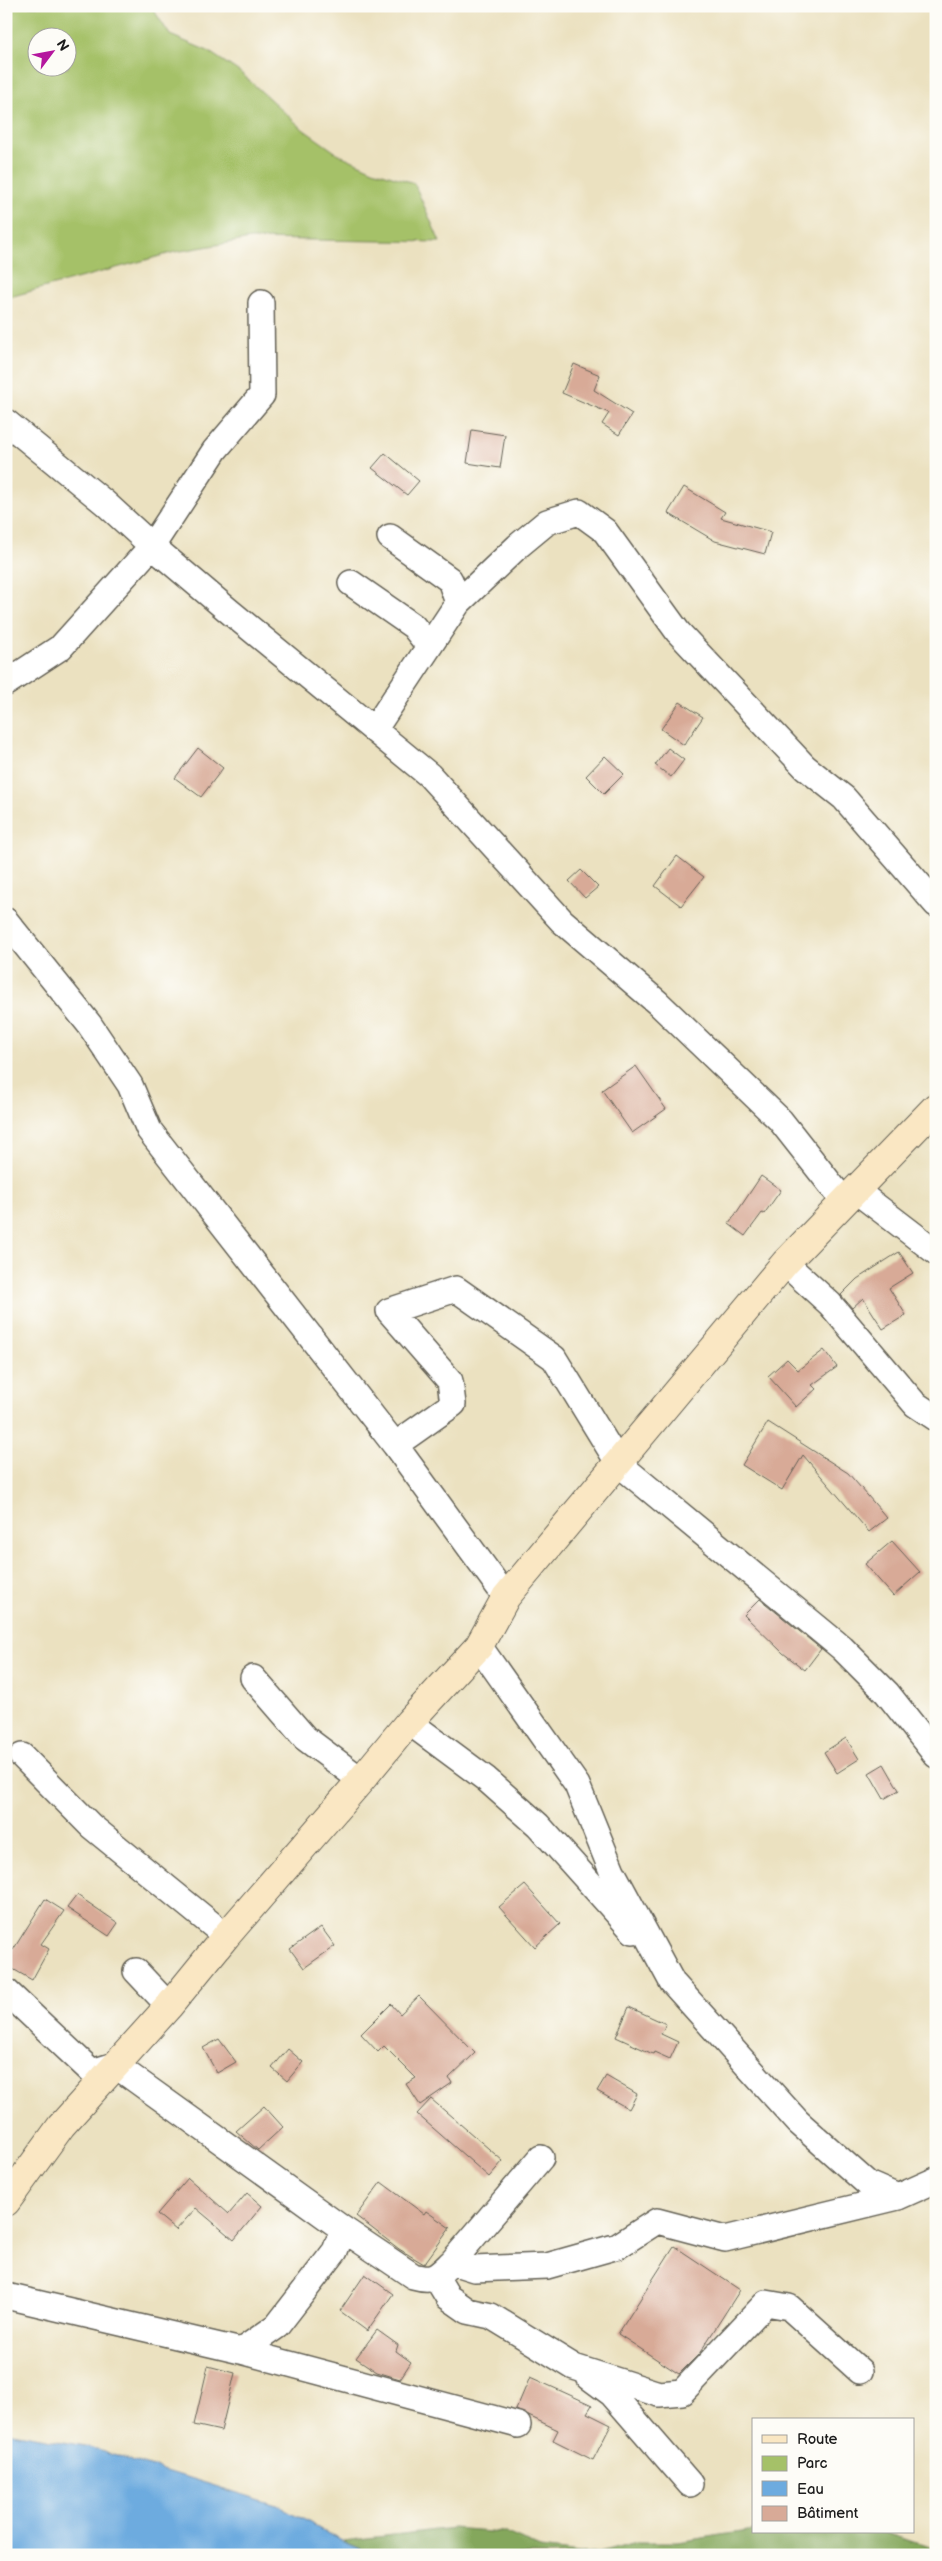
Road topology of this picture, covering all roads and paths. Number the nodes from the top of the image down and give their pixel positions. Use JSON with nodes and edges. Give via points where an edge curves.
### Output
{"nodes":[{"id":1,"x":261,"y":303,"type":"dead end"},
{"id":2,"x":6,"y":422,"type":"edge"},
{"id":3,"x":390,"y":537,"type":"dead end"},
{"id":4,"x":152,"y":546,"type":"junction"},
{"id":5,"x":352,"y":583,"type":"dead end"},
{"id":6,"x":458,"y":602,"type":"junction"},
{"id":7,"x":429,"y":646,"type":"junction"},
{"id":8,"x":6,"y":683,"type":"edge"},
{"id":9,"x":374,"y":730,"type":"junction"},
{"id":10,"x":936,"y":904,"type":"edge"},
{"id":11,"x":6,"y":921,"type":"edge"},
{"id":12,"x":936,"y":1107,"type":"edge"},
{"id":13,"x":849,"y":1195,"type":"junction"},
{"id":14,"x":936,"y":1252,"type":"edge"},
{"id":15,"x":785,"y":1263,"type":"junction"},
{"id":16,"x":936,"y":1418,"type":"edge"},
{"id":17,"x":394,"y":1445,"type":"junction"},
{"id":18,"x":619,"y":1464,"type":"junction"},
{"id":19,"x":506,"y":1597,"type":"junction"},
{"id":20,"x":479,"y":1646,"type":"junction"},
{"id":21,"x":253,"y":1678,"type":"dead end"},
{"id":22,"x":409,"y":1722,"type":"junction"},
{"id":23,"x":936,"y":1755,"type":"edge"},
{"id":24,"x":22,"y":1756,"type":"dead end"},
{"id":25,"x":362,"y":1780,"type":"junction"},
{"id":26,"x":226,"y":1936,"type":"junction"},
{"id":27,"x":136,"y":1971,"type":"dead end"},
{"id":28,"x":672,"y":1982,"type":"junction"},
{"id":29,"x":6,"y":1991,"type":"edge"},
{"id":30,"x":170,"y":2006,"type":"junction"},
{"id":31,"x":115,"y":2065,"type":"junction"},
{"id":32,"x":540,"y":2158,"type":"dead end"},
{"id":33,"x":936,"y":2180,"type":"edge"},
{"id":34,"x":898,"y":2196,"type":"junction"},
{"id":35,"x":6,"y":2202,"type":"edge"},
{"id":36,"x":343,"y":2230,"type":"junction"},
{"id":37,"x":444,"y":2270,"type":"junction"},
{"id":38,"x":6,"y":2296,"type":"edge"},
{"id":39,"x":241,"y":2351,"type":"junction"},
{"id":40,"x":574,"y":2367,"type":"junction"},
{"id":41,"x":860,"y":2371,"type":"dead end"},
{"id":42,"x":518,"y":2426,"type":"dead end"},
{"id":43,"x":690,"y":2484,"type":"dead end"}],
"edges":[{"from":1,"to":4,"type":"street","via":[[262,395],[215,450]]},
{"from":2,"to":4,"type":"street"},
{"from":3,"to":6,"type":"street","via":[[450,580]]},
{"from":4,"to":8,"type":"street","via":[[61,647]]},
{"from":4,"to":9,"type":"street"},
{"from":5,"to":7,"type":"street","via":[[413,626]]},
{"from":6,"to":7,"type":"street"},
{"from":6,"to":10,"type":"street","via":[[547,522],[579,512],[605,531],[692,647],[805,768],[844,798]]},
{"from":7,"to":9,"type":"street"},
{"from":9,"to":13,"type":"street","via":[[430,776],[562,921],[658,1003],[780,1120]]},
{"from":11,"to":17,"type":"street","via":[[89,1024],[130,1086],[149,1130]]},
{"from":12,"to":13,"type":"main road"},
{"from":13,"to":14,"type":"street"},
{"from":13,"to":15,"type":"main road"},
{"from":15,"to":16,"type":"street","via":[[830,1304],[915,1404]]},
{"from":15,"to":18,"type":"main road"},
{"from":17,"to":18,"type":"street","via":[[453,1404],[450,1382],[388,1310],[456,1289],[554,1358]]},
{"from":17,"to":19,"type":"street"},
{"from":18,"to":19,"type":"main road"},
{"from":18,"to":23,"type":"street","via":[[842,1648],[887,1693]]},
{"from":19,"to":20,"type":"main road"},
{"from":20,"to":22,"type":"main road"},
{"from":20,"to":28,"type":"street","via":[[577,1785],[612,1871]]},
{"from":21,"to":25,"type":"street","via":[[305,1738]]},
{"from":22,"to":25,"type":"main road"},
{"from":22,"to":28,"type":"street","via":[[486,1778],[538,1825],[594,1885]]},
{"from":24,"to":26,"type":"street","via":[[91,1826]]},
{"from":25,"to":26,"type":"main road"},
{"from":26,"to":30,"type":"main road"},
{"from":27,"to":30,"type":"street"},
{"from":28,"to":34,"type":"street","via":[[798,2122],[868,2184]]},
{"from":29,"to":31,"type":"street","via":[[92,2072]]},
{"from":30,"to":31,"type":"main road"},
{"from":31,"to":35,"type":"main road","via":[[61,2126]]},
{"from":31,"to":36,"type":"street"},
{"from":32,"to":37,"type":"street"},
{"from":33,"to":34,"type":"street"},
{"from":34,"to":37,"type":"street","via":[[725,2239],[657,2222],[618,2246],[547,2266]]},
{"from":36,"to":37,"type":"street","via":[[413,2276],[425,2279]]},
{"from":36,"to":39,"type":"street","via":[[335,2251],[277,2326]]},
{"from":37,"to":40,"type":"street","via":[[448,2297],[468,2310],[490,2316]]},
{"from":38,"to":39,"type":"street"},
{"from":39,"to":42,"type":"street"},
{"from":40,"to":41,"type":"street","via":[[659,2394],[682,2392],[766,2303],[789,2307]]},
{"from":40,"to":43,"type":"street","via":[[612,2394]]}]}
